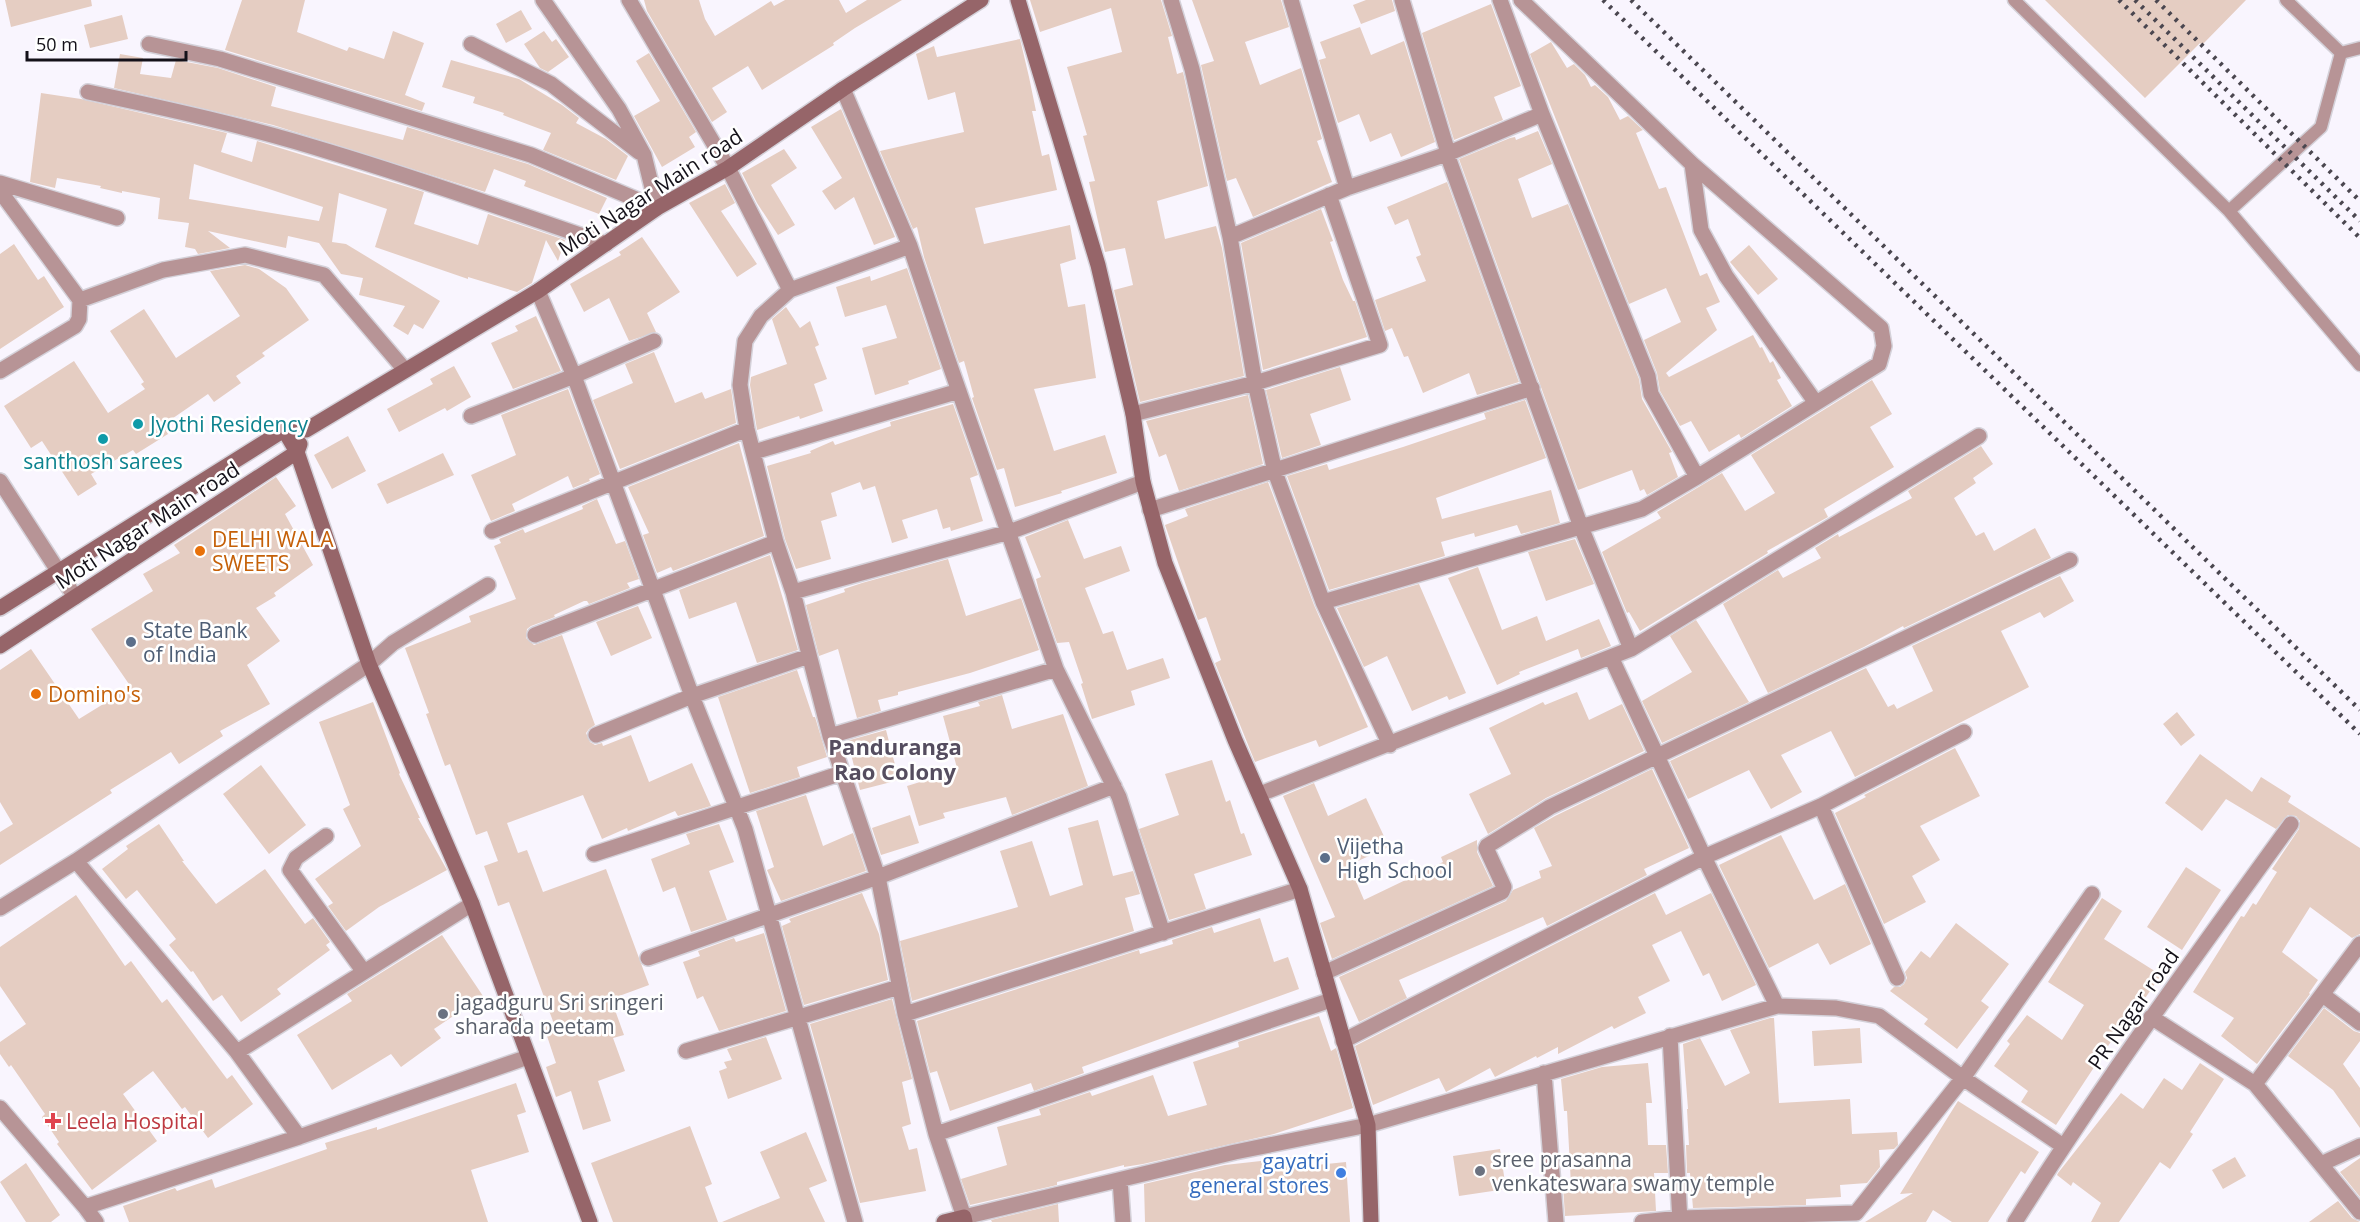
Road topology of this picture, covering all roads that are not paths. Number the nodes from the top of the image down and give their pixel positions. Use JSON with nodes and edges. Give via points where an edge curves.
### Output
{"nodes":[{"id":1,"x":543,"y":0,"type":"edge"},
{"id":2,"x":629,"y":0,"type":"edge"},
{"id":3,"x":981,"y":0,"type":"edge"},
{"id":4,"x":1018,"y":0,"type":"edge"},
{"id":5,"x":1171,"y":0,"type":"edge"},
{"id":6,"x":1291,"y":0,"type":"edge"},
{"id":7,"x":1402,"y":0,"type":"edge"},
{"id":8,"x":1500,"y":0,"type":"edge"},
{"id":9,"x":1521,"y":0,"type":"edge"},
{"id":10,"x":2014,"y":0,"type":"edge"},
{"id":11,"x":2286,"y":0,"type":"edge"},
{"id":12,"x":150,"y":44,"type":"dead end"},
{"id":13,"x":471,"y":44,"type":"dead end"},
{"id":14,"x":2360,"y":48,"type":"edge"},
{"id":15,"x":2341,"y":53,"type":"junction"},
{"id":16,"x":843,"y":89,"type":"junction"},
{"id":17,"x":88,"y":92,"type":"dead end"},
{"id":18,"x":1542,"y":114,"type":"junction"},
{"id":19,"x":1447,"y":154,"type":"junction"},
{"id":20,"x":644,"y":155,"type":"junction"},
{"id":21,"x":1692,"y":164,"type":"junction"},
{"id":22,"x":728,"y":168,"type":"junction"},
{"id":23,"x":0,"y":183,"type":"edge"},
{"id":24,"x":1347,"y":188,"type":"junction"},
{"id":25,"x":0,"y":191,"type":"edge"},
{"id":26,"x":1329,"y":195,"type":"junction"},
{"id":27,"x":657,"y":208,"type":"junction"},
{"id":28,"x":2229,"y":211,"type":"junction"},
{"id":29,"x":117,"y":218,"type":"dead end"},
{"id":30,"x":1230,"y":237,"type":"junction"},
{"id":31,"x":606,"y":244,"type":"junction"},
{"id":32,"x":910,"y":246,"type":"junction"},
{"id":33,"x":790,"y":290,"type":"junction"},
{"id":34,"x":538,"y":291,"type":"junction"},
{"id":35,"x":80,"y":300,"type":"junction"},
{"id":36,"x":654,"y":341,"type":"dead end"},
{"id":37,"x":2360,"y":365,"type":"edge"},
{"id":38,"x":405,"y":370,"type":"junction"},
{"id":39,"x":0,"y":371,"type":"edge"},
{"id":40,"x":574,"y":376,"type":"junction"},
{"id":41,"x":1255,"y":383,"type":"junction"},
{"id":42,"x":1532,"y":388,"type":"junction"},
{"id":43,"x":959,"y":391,"type":"junction"},
{"id":44,"x":1816,"y":403,"type":"junction"},
{"id":45,"x":1133,"y":414,"type":"junction"},
{"id":46,"x":471,"y":416,"type":"dead end"},
{"id":47,"x":747,"y":429,"type":"junction"},
{"id":48,"x":284,"y":430,"type":"junction"},
{"id":49,"x":306,"y":430,"type":"junction"},
{"id":50,"x":1979,"y":436,"type":"dead end"},
{"id":51,"x":297,"y":452,"type":"junction"},
{"id":52,"x":754,"y":452,"type":"junction"},
{"id":53,"x":1275,"y":472,"type":"junction"},
{"id":54,"x":1697,"y":477,"type":"junction"},
{"id":55,"x":0,"y":481,"type":"edge"},
{"id":56,"x":612,"y":482,"type":"junction"},
{"id":57,"x":1143,"y":482,"type":"junction"},
{"id":58,"x":1150,"y":510,"type":"junction"},
{"id":59,"x":1581,"y":527,"type":"junction"},
{"id":60,"x":492,"y":531,"type":"dead end"},
{"id":61,"x":1009,"y":532,"type":"junction"},
{"id":62,"x":776,"y":542,"type":"junction"},
{"id":63,"x":2070,"y":560,"type":"dead end"},
{"id":64,"x":57,"y":570,"type":"junction"},
{"id":65,"x":489,"y":585,"type":"dead end"},
{"id":66,"x":652,"y":590,"type":"junction"},
{"id":67,"x":793,"y":592,"type":"junction"},
{"id":68,"x":75,"y":597,"type":"junction"},
{"id":69,"x":1323,"y":602,"type":"junction"},
{"id":70,"x":0,"y":608,"type":"edge"},
{"id":71,"x":535,"y":634,"type":"dead end"},
{"id":72,"x":0,"y":646,"type":"edge"},
{"id":73,"x":1631,"y":649,"type":"junction"},
{"id":74,"x":809,"y":656,"type":"junction"},
{"id":75,"x":1611,"y":657,"type":"junction"},
{"id":76,"x":369,"y":664,"type":"junction"},
{"id":77,"x":1056,"y":669,"type":"junction"},
{"id":78,"x":692,"y":696,"type":"junction"},
{"id":79,"x":1964,"y":732,"type":"dead end"},
{"id":80,"x":596,"y":735,"type":"dead end"},
{"id":81,"x":830,"y":736,"type":"junction"},
{"id":82,"x":1389,"y":745,"type":"junction"},
{"id":83,"x":1657,"y":755,"type":"junction"},
{"id":84,"x":842,"y":773,"type":"junction"},
{"id":85,"x":1114,"y":786,"type":"junction"},
{"id":86,"x":1260,"y":794,"type":"junction"},
{"id":87,"x":736,"y":806,"type":"junction"},
{"id":88,"x":1821,"y":806,"type":"junction"},
{"id":89,"x":2291,"y":824,"type":"dead end"},
{"id":90,"x":326,"y":836,"type":"dead end"},
{"id":91,"x":594,"y":854,"type":"dead end"},
{"id":92,"x":1704,"y":857,"type":"junction"},
{"id":93,"x":76,"y":861,"type":"junction"},
{"id":94,"x":878,"y":877,"type":"junction"},
{"id":95,"x":1300,"y":889,"type":"junction"},
{"id":96,"x":2092,"y":894,"type":"dead end"},
{"id":97,"x":472,"y":904,"type":"junction"},
{"id":98,"x":0,"y":908,"type":"edge"},
{"id":99,"x":769,"y":915,"type":"junction"},
{"id":100,"x":1163,"y":933,"type":"junction"},
{"id":101,"x":2360,"y":944,"type":"edge"},
{"id":102,"x":648,"y":958,"type":"dead end"},
{"id":103,"x":364,"y":972,"type":"junction"},
{"id":104,"x":1323,"y":973,"type":"junction"},
{"id":105,"x":1898,"y":978,"type":"dead end"},
{"id":106,"x":899,"y":987,"type":"junction"},
{"id":107,"x":2323,"y":994,"type":"junction"},
{"id":108,"x":1331,"y":1000,"type":"junction"},
{"id":109,"x":1777,"y":1006,"type":"junction"},
{"id":110,"x":905,"y":1014,"type":"junction"},
{"id":111,"x":798,"y":1017,"type":"junction"},
{"id":112,"x":2151,"y":1017,"type":"junction"},
{"id":113,"x":2360,"y":1023,"type":"edge"},
{"id":114,"x":1670,"y":1036,"type":"junction"},
{"id":115,"x":1343,"y":1041,"type":"junction"},
{"id":116,"x":686,"y":1051,"type":"dead end"},
{"id":117,"x":237,"y":1052,"type":"junction"},
{"id":118,"x":528,"y":1057,"type":"junction"},
{"id":119,"x":1544,"y":1073,"type":"junction"},
{"id":120,"x":1963,"y":1078,"type":"junction"},
{"id":121,"x":2255,"y":1084,"type":"junction"},
{"id":122,"x":0,"y":1108,"type":"edge"},
{"id":123,"x":1368,"y":1125,"type":"junction"},
{"id":124,"x":936,"y":1134,"type":"junction"},
{"id":125,"x":298,"y":1137,"type":"junction"},
{"id":126,"x":2063,"y":1146,"type":"junction"},
{"id":127,"x":2360,"y":1146,"type":"edge"},
{"id":128,"x":2321,"y":1164,"type":"junction"},
{"id":129,"x":1120,"y":1180,"type":"junction"},
{"id":130,"x":85,"y":1207,"type":"junction"},
{"id":131,"x":2360,"y":1212,"type":"edge"},
{"id":132,"x":964,"y":1220,"type":"edge"},
{"id":133,"x":1680,"y":1220,"type":"edge"},
{"id":134,"x":96,"y":1222,"type":"edge"},
{"id":135,"x":590,"y":1222,"type":"edge"},
{"id":136,"x":855,"y":1222,"type":"edge"},
{"id":137,"x":944,"y":1222,"type":"edge"},
{"id":138,"x":1123,"y":1222,"type":"edge"},
{"id":139,"x":1371,"y":1222,"type":"edge"},
{"id":140,"x":1556,"y":1222,"type":"edge"},
{"id":141,"x":1642,"y":1222,"type":"edge"},
{"id":142,"x":2015,"y":1222,"type":"edge"}],
"edges":[{"from":1,"to":20,"type":"street","via":[[619,109]]},
{"from":2,"to":22,"type":"street"},
{"from":3,"to":16,"type":"street","name":"Moti Nagar Main road"},
{"from":4,"to":45,"type":"street","via":[[1098,265]]},
{"from":5,"to":30,"type":"street","via":[[1192,69]]},
{"from":6,"to":24,"type":"street"},
{"from":7,"to":19,"type":"street"},
{"from":8,"to":18,"type":"street"},
{"from":9,"to":21,"type":"street"},
{"from":10,"to":28,"type":"lane"},
{"from":11,"to":15,"type":"lane"},
{"from":12,"to":27,"type":"street","via":[[220,59],[531,156]]},
{"from":13,"to":20,"type":"street","via":[[551,84]]},
{"from":14,"to":15,"type":"lane"},
{"from":15,"to":28,"type":"lane","via":[[2321,127]]},
{"from":16,"to":22,"type":"street","name":"Moti Nagar Main road"},
{"from":16,"to":32,"type":"street"},
{"from":17,"to":31,"type":"street","via":[[193,114],[328,151]]},
{"from":18,"to":19,"type":"street"},
{"from":18,"to":54,"type":"street","via":[[1652,394]]},
{"from":19,"to":24,"type":"street"},
{"from":19,"to":42,"type":"street"},
{"from":20,"to":27,"type":"street"},
{"from":21,"to":44,"type":"street","via":[[1701,230],[1726,276]]},
{"from":21,"to":44,"type":"street","via":[[1881,328],[1884,346],[1879,364]]},
{"from":22,"to":27,"type":"street","name":"Moti Nagar Main road"},
{"from":22,"to":33,"type":"street"},
{"from":23,"to":29,"type":"street"},
{"from":24,"to":26,"type":"street"},
{"from":25,"to":35,"type":"street"},
{"from":26,"to":30,"type":"street"},
{"from":26,"to":41,"type":"street","via":[[1380,345]]},
{"from":27,"to":31,"type":"street","name":"Moti Nagar Main road"},
{"from":28,"to":37,"type":"lane"},
{"from":30,"to":41,"type":"street"},
{"from":31,"to":34,"type":"street","name":"Moti Nagar Main road"},
{"from":32,"to":33,"type":"street"},
{"from":32,"to":43,"type":"street"},
{"from":33,"to":47,"type":"street","via":[[761,316],[745,341],[740,385]]},
{"from":34,"to":38,"type":"street","name":"Moti Nagar Main road"},
{"from":34,"to":40,"type":"street"},
{"from":35,"to":38,"type":"street","via":[[163,270],[245,255],[324,275]]},
{"from":35,"to":39,"type":"street","via":[[75,327]]},
{"from":36,"to":40,"type":"street"},
{"from":38,"to":49,"type":"street","name":"Moti Nagar Main road"},
{"from":40,"to":46,"type":"street"},
{"from":40,"to":56,"type":"street"},
{"from":41,"to":45,"type":"street"},
{"from":41,"to":53,"type":"street"},
{"from":42,"to":53,"type":"street"},
{"from":42,"to":59,"type":"street"},
{"from":43,"to":52,"type":"street"},
{"from":43,"to":61,"type":"street"},
{"from":44,"to":54,"type":"street"},
{"from":45,"to":57,"type":"street"},
{"from":47,"to":52,"type":"street"},
{"from":47,"to":56,"type":"street"},
{"from":48,"to":49,"type":"street"},
{"from":48,"to":51,"type":"street"},
{"from":48,"to":64,"type":"street","name":"Moti Nagar Main road"},
{"from":49,"to":51,"type":"street"},
{"from":50,"to":73,"type":"street"},
{"from":51,"to":68,"type":"street","name":"Moti Nagar Main road"},
{"from":51,"to":76,"type":"street"},
{"from":52,"to":62,"type":"street"},
{"from":53,"to":58,"type":"street"},
{"from":53,"to":69,"type":"street"},
{"from":54,"to":59,"type":"street","via":[[1642,509]]},
{"from":55,"to":64,"type":"street"},
{"from":56,"to":60,"type":"street"},
{"from":56,"to":66,"type":"street"},
{"from":57,"to":58,"type":"street"},
{"from":57,"to":61,"type":"street"},
{"from":58,"to":86,"type":"street","via":[[1165,563]]},
{"from":59,"to":69,"type":"street"},
{"from":59,"to":73,"type":"street"},
{"from":61,"to":67,"type":"street"},
{"from":61,"to":77,"type":"street"},
{"from":62,"to":66,"type":"street"},
{"from":62,"to":67,"type":"street"},
{"from":63,"to":83,"type":"street"},
{"from":64,"to":68,"type":"street"},
{"from":64,"to":70,"type":"street","name":"Moti Nagar Main road"},
{"from":65,"to":76,"type":"street","via":[[393,643]]},
{"from":66,"to":71,"type":"street"},
{"from":66,"to":78,"type":"street"},
{"from":67,"to":74,"type":"street"},
{"from":68,"to":72,"type":"street","name":"Moti Nagar Main road"},
{"from":69,"to":82,"type":"street"},
{"from":73,"to":75,"type":"street"},
{"from":74,"to":78,"type":"street"},
{"from":74,"to":81,"type":"street"},
{"from":75,"to":82,"type":"street"},
{"from":75,"to":83,"type":"street"},
{"from":76,"to":93,"type":"street"},
{"from":76,"to":97,"type":"street"},
{"from":77,"to":81,"type":"street"},
{"from":77,"to":85,"type":"street"},
{"from":78,"to":80,"type":"street"},
{"from":78,"to":87,"type":"street"},
{"from":79,"to":88,"type":"street"},
{"from":81,"to":84,"type":"street"},
{"from":82,"to":86,"type":"street"},
{"from":83,"to":92,"type":"street"},
{"from":83,"to":104,"type":"street","via":[[1550,807],[1487,846],[1504,887],[1502,892]]},
{"from":84,"to":87,"type":"street"},
{"from":84,"to":94,"type":"street"},
{"from":85,"to":94,"type":"street"},
{"from":85,"to":100,"type":"street"},
{"from":86,"to":95,"type":"street"},
{"from":87,"to":91,"type":"street"},
{"from":87,"to":99,"type":"street"},
{"from":88,"to":92,"type":"street"},
{"from":88,"to":105,"type":"street"},
{"from":89,"to":112,"type":"street","name":"PR Nagar road"},
{"from":90,"to":103,"type":"street","via":[[296,858],[290,870]]},
{"from":92,"to":109,"type":"street"},
{"from":92,"to":115,"type":"street"},
{"from":93,"to":98,"type":"street"},
{"from":93,"to":117,"type":"street"},
{"from":94,"to":99,"type":"street"},
{"from":94,"to":106,"type":"street"},
{"from":95,"to":100,"type":"street"},
{"from":95,"to":104,"type":"street"},
{"from":96,"to":120,"type":"street"},
{"from":97,"to":103,"type":"street"},
{"from":97,"to":118,"type":"street"},
{"from":99,"to":102,"type":"street"},
{"from":99,"to":111,"type":"street"},
{"from":100,"to":110,"type":"street"},
{"from":101,"to":107,"type":"street"},
{"from":103,"to":117,"type":"street"},
{"from":104,"to":108,"type":"street"},
{"from":106,"to":110,"type":"street"},
{"from":106,"to":111,"type":"street"},
{"from":107,"to":113,"type":"street"},
{"from":107,"to":121,"type":"street"},
{"from":108,"to":115,"type":"street"},
{"from":108,"to":124,"type":"street"},
{"from":109,"to":114,"type":"street"},
{"from":109,"to":120,"type":"street","via":[[1836,1008],[1879,1016]]},
{"from":110,"to":124,"type":"street"},
{"from":111,"to":116,"type":"street"},
{"from":111,"to":136,"type":"street"},
{"from":112,"to":121,"type":"street"},
{"from":112,"to":126,"type":"street","name":"PR Nagar road"},
{"from":114,"to":119,"type":"street"},
{"from":114,"to":133,"type":"street"},
{"from":115,"to":123,"type":"street"},
{"from":117,"to":125,"type":"street"},
{"from":118,"to":125,"type":"street"},
{"from":118,"to":135,"type":"street"},
{"from":119,"to":123,"type":"street"},
{"from":119,"to":140,"type":"street"},
{"from":120,"to":126,"type":"street"},
{"from":120,"to":133,"type":"street","via":[[1856,1214]]},
{"from":121,"to":128,"type":"street"},
{"from":122,"to":130,"type":"street"},
{"from":123,"to":129,"type":"street"},
{"from":123,"to":139,"type":"street"},
{"from":124,"to":132,"type":"street"},
{"from":125,"to":130,"type":"street"},
{"from":126,"to":142,"type":"street","name":"PR Nagar road"},
{"from":127,"to":128,"type":"street"},
{"from":128,"to":131,"type":"street"},
{"from":129,"to":132,"type":"street"},
{"from":129,"to":138,"type":"street"},
{"from":130,"to":134,"type":"street"},
{"from":132,"to":137,"type":"street"},
{"from":133,"to":141,"type":"street"}]}
